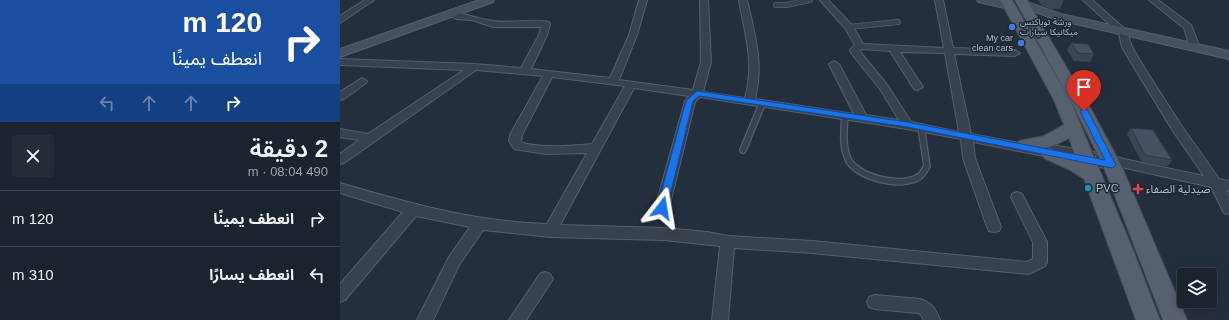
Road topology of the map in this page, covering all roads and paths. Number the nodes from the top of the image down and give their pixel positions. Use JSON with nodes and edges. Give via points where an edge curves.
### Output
{"nodes":[{"id":1,"x":370,"y":0,"type":"edge"},
{"id":2,"x":469,"y":0,"type":"edge"},
{"id":3,"x":489,"y":0,"type":"edge"},
{"id":4,"x":643,"y":0,"type":"edge"},
{"id":5,"x":704,"y":0,"type":"edge"},
{"id":6,"x":743,"y":0,"type":"edge"},
{"id":7,"x":810,"y":0,"type":"edge"},
{"id":8,"x":824,"y":0,"type":"edge"},
{"id":9,"x":939,"y":0,"type":"edge"},
{"id":10,"x":982,"y":0,"type":"edge"},
{"id":11,"x":1087,"y":0,"type":"edge"},
{"id":12,"x":1153,"y":0,"type":"edge"},
{"id":13,"x":1015,"y":3,"type":"edge"},
{"id":14,"x":776,"y":5,"type":"dead end"},
{"id":15,"x":451,"y":14,"type":"junction"},
{"id":16,"x":1058,"y":17,"type":"junction"},
{"id":17,"x":340,"y":20,"type":"edge"},
{"id":18,"x":1033,"y":21,"type":"junction"},
{"id":19,"x":898,"y":22,"type":"dead end"},
{"id":20,"x":849,"y":27,"type":"junction"},
{"id":21,"x":1123,"y":32,"type":"junction"},
{"id":22,"x":860,"y":46,"type":"junction"},
{"id":23,"x":1195,"y":48,"type":"junction"},
{"id":24,"x":893,"y":49,"type":"junction"},
{"id":25,"x":949,"y":51,"type":"junction"},
{"id":26,"x":343,"y":53,"type":"edge"},
{"id":27,"x":1015,"y":53,"type":"dead end"},
{"id":28,"x":1227,"y":56,"type":"edge"},
{"id":29,"x":834,"y":64,"type":"dead end"},
{"id":30,"x":474,"y":67,"type":"junction"},
{"id":31,"x":525,"y":71,"type":"junction"},
{"id":32,"x":549,"y":74,"type":"junction"},
{"id":33,"x":362,"y":81,"type":"dead end"},
{"id":34,"x":613,"y":82,"type":"junction"},
{"id":35,"x":630,"y":84,"type":"junction"},
{"id":36,"x":918,"y":87,"type":"dead end"},
{"id":37,"x":697,"y":94,"type":"junction"},
{"id":38,"x":340,"y":97,"type":"edge"},
{"id":39,"x":749,"y":101,"type":"junction"},
{"id":40,"x":762,"y":104,"type":"junction"},
{"id":41,"x":845,"y":116,"type":"junction"},
{"id":42,"x":862,"y":118,"type":"junction"},
{"id":43,"x":907,"y":125,"type":"junction"},
{"id":44,"x":921,"y":127,"type":"junction"},
{"id":45,"x":1073,"y":127,"type":"junction"},
{"id":46,"x":340,"y":133,"type":"edge"},
{"id":47,"x":966,"y":136,"type":"junction"},
{"id":48,"x":370,"y":138,"type":"junction"},
{"id":49,"x":1006,"y":144,"type":"junction"},
{"id":50,"x":1025,"y":145,"type":"junction"},
{"id":51,"x":595,"y":148,"type":"junction"},
{"id":52,"x":744,"y":150,"type":"dead end"},
{"id":53,"x":1050,"y":154,"type":"joint"},
{"id":54,"x":340,"y":160,"type":"edge"},
{"id":55,"x":1113,"y":162,"type":"junction"},
{"id":56,"x":1087,"y":163,"type":"junction"},
{"id":57,"x":1216,"y":184,"type":"junction"},
{"id":58,"x":1229,"y":186,"type":"edge"},
{"id":59,"x":340,"y":188,"type":"edge"},
{"id":60,"x":1017,"y":197,"type":"dead end"},
{"id":61,"x":662,"y":208,"type":"dead end"},
{"id":62,"x":1229,"y":209,"type":"edge"},
{"id":63,"x":413,"y":210,"type":"junction"},
{"id":64,"x":480,"y":224,"type":"junction"},
{"id":65,"x":994,"y":227,"type":"dead end"},
{"id":66,"x":550,"y":231,"type":"junction"},
{"id":67,"x":728,"y":242,"type":"junction"},
{"id":68,"x":545,"y":279,"type":"dead end"},
{"id":69,"x":340,"y":295,"type":"edge"},
{"id":70,"x":876,"y":302,"type":"dead end"},
{"id":71,"x":425,"y":320,"type":"edge"},
{"id":72,"x":517,"y":320,"type":"edge"},
{"id":73,"x":720,"y":320,"type":"edge"},
{"id":74,"x":932,"y":320,"type":"edge"},
{"id":75,"x":1148,"y":320,"type":"edge"},
{"id":76,"x":1175,"y":320,"type":"edge"}],
"edges":[{"from":1,"to":17,"type":"street"},
{"from":2,"to":26,"type":"main road"},
{"from":3,"to":15,"type":"main road"},
{"from":4,"to":34,"type":"street","via":[[633,35]]},
{"from":5,"to":37,"type":"street","via":[[706,62]]},
{"from":6,"to":39,"type":"street","via":[[755,60],[754,82]]},
{"from":7,"to":14,"type":"lane"},
{"from":8,"to":20,"type":"street"},
{"from":9,"to":25,"type":"street"},
{"from":10,"to":13,"type":"main road"},
{"from":11,"to":21,"type":"street"},
{"from":12,"to":23,"type":"street","via":[[1188,27]]},
{"from":13,"to":16,"type":"main road"},
{"from":13,"to":18,"type":"main road"},
{"from":13,"to":45,"type":"main road"},
{"from":15,"to":26,"type":"main road"},
{"from":15,"to":31,"type":"street","via":[[459,18],[473,18],[493,24],[546,24]]},
{"from":16,"to":18,"type":"main road","via":[[1043,17]]},
{"from":16,"to":21,"type":"main road"},
{"from":18,"to":55,"type":"main road"},
{"from":19,"to":20,"type":"lane"},
{"from":20,"to":22,"type":"street"},
{"from":21,"to":23,"type":"main road"},
{"from":21,"to":57,"type":"street","via":[[1127,47],[1140,69]]},
{"from":22,"to":24,"type":"street"},
{"from":22,"to":43,"type":"street","via":[[855,50],[857,54],[884,88]]},
{"from":23,"to":28,"type":"main road"},
{"from":24,"to":25,"type":"street"},
{"from":24,"to":36,"type":"street"},
{"from":25,"to":27,"type":"street"},
{"from":25,"to":47,"type":"street"},
{"from":26,"to":30,"type":"street"},
{"from":29,"to":42,"type":"street"},
{"from":30,"to":31,"type":"street"},
{"from":30,"to":48,"type":"street"},
{"from":31,"to":32,"type":"street"},
{"from":32,"to":34,"type":"street"},
{"from":32,"to":51,"type":"street","via":[[516,135],[515,141],[518,146],[562,150]]},
{"from":33,"to":38,"type":"street"},
{"from":34,"to":35,"type":"street"},
{"from":35,"to":37,"type":"street"},
{"from":35,"to":51,"type":"street"},
{"from":37,"to":39,"type":"street"},
{"from":37,"to":61,"type":"street","via":[[690,101]]},
{"from":39,"to":40,"type":"street"},
{"from":40,"to":41,"type":"street"},
{"from":40,"to":52,"type":"lane"},
{"from":41,"to":42,"type":"street"},
{"from":41,"to":44,"type":"lane","via":[[845,147],[848,159],[855,169],[894,182],[912,180],[920,176],[927,166]]},
{"from":42,"to":43,"type":"street"},
{"from":43,"to":44,"type":"street"},
{"from":44,"to":47,"type":"street"},
{"from":45,"to":50,"type":"main road","via":[[1054,140]]},
{"from":45,"to":56,"type":"main road"},
{"from":46,"to":48,"type":"street"},
{"from":47,"to":49,"type":"street"},
{"from":47,"to":65,"type":"street","via":[[969,158]]},
{"from":48,"to":54,"type":"street"},
{"from":49,"to":50,"type":"street"},
{"from":49,"to":53,"type":"street"},
{"from":50,"to":56,"type":"street"},
{"from":51,"to":66,"type":"street"},
{"from":53,"to":56,"type":"main road","via":[[1076,165]]},
{"from":55,"to":56,"type":"street"},
{"from":55,"to":57,"type":"street"},
{"from":55,"to":76,"type":"main road"},
{"from":56,"to":75,"type":"main road"},
{"from":57,"to":58,"type":"street"},
{"from":57,"to":62,"type":"street"},
{"from":59,"to":63,"type":"street"},
{"from":60,"to":67,"type":"street","via":[[1040,242],[1040,262],[1029,268],[812,247]]},
{"from":63,"to":64,"type":"street"},
{"from":63,"to":69,"type":"street"},
{"from":64,"to":66,"type":"street"},
{"from":64,"to":71,"type":"street","via":[[454,261]]},
{"from":66,"to":67,"type":"street","via":[[664,234]]},
{"from":67,"to":73,"type":"street"},
{"from":68,"to":72,"type":"street"},
{"from":70,"to":74,"type":"street","via":[[920,306],[927,310]]}]}
